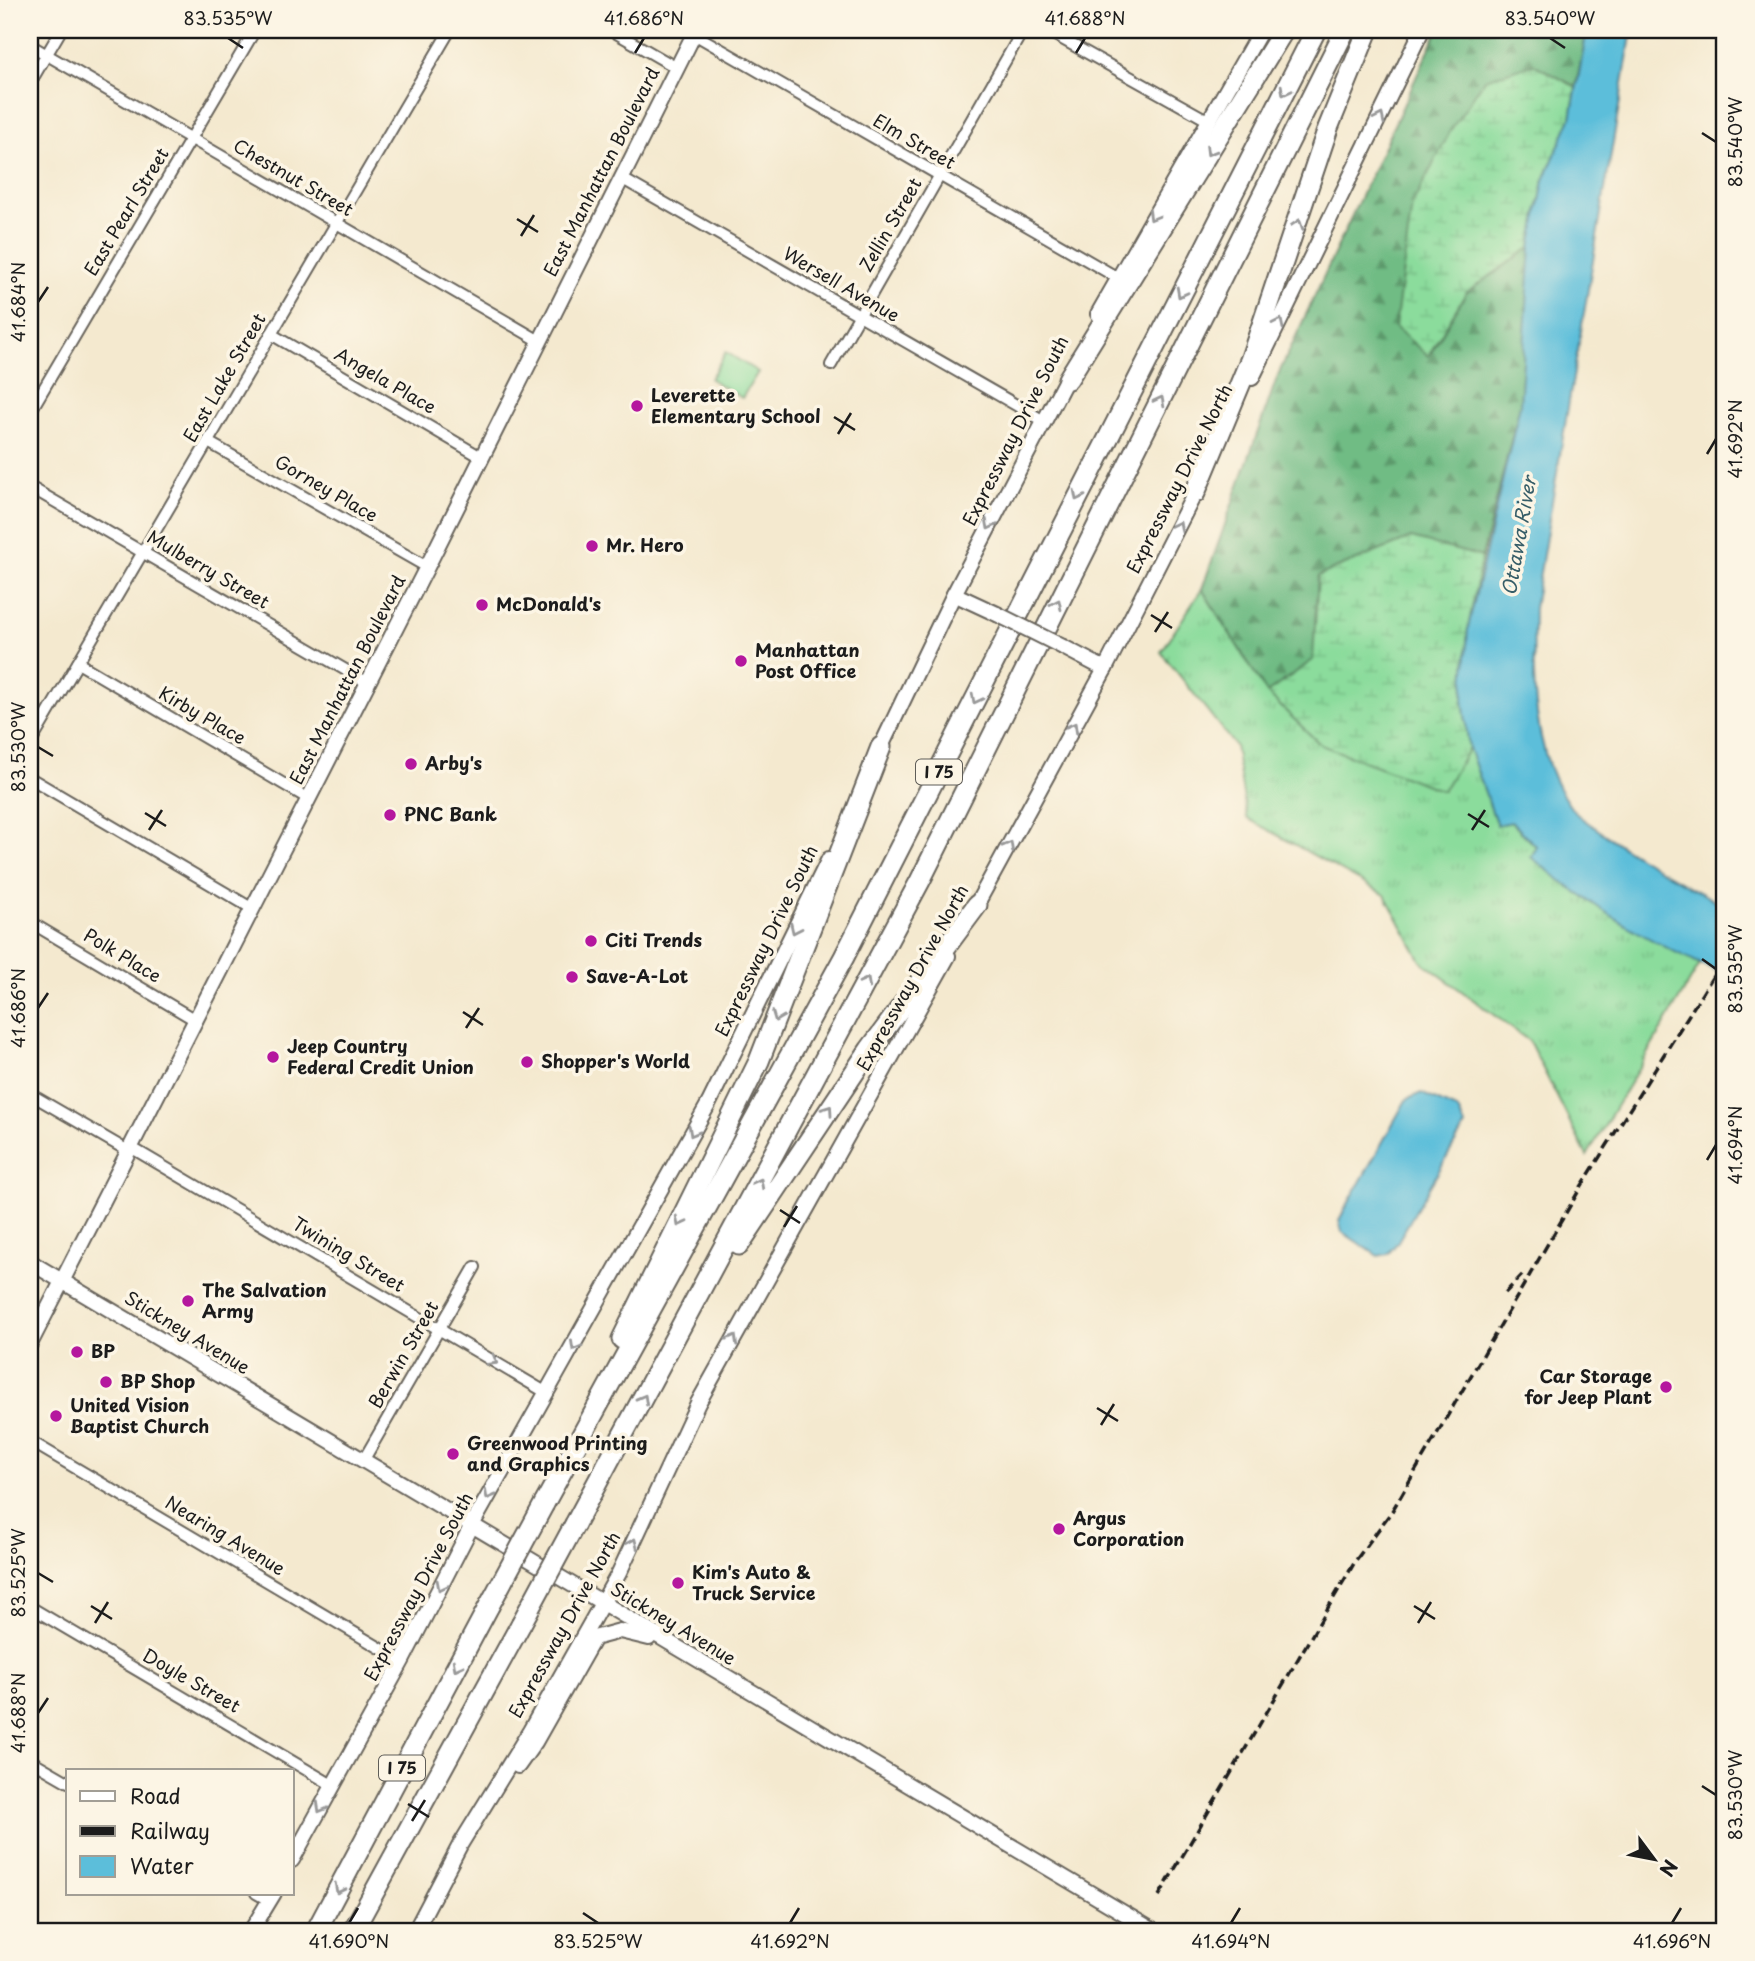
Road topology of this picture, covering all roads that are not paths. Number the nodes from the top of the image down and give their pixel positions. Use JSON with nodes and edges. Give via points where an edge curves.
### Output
{"nodes":[{"id":1,"x":61,"y":30,"type":"edge"},
{"id":2,"x":255,"y":30,"type":"edge"},
{"id":3,"x":450,"y":30,"type":"edge"},
{"id":4,"x":611,"y":30,"type":"edge"},
{"id":5,"x":1023,"y":30,"type":"edge"},
{"id":6,"x":1046,"y":30,"type":"edge"},
{"id":7,"x":1261,"y":30,"type":"edge"},
{"id":8,"x":1284,"y":30,"type":"edge"},
{"id":9,"x":1316,"y":30,"type":"edge"},
{"id":10,"x":1345,"y":30,"type":"edge"},
{"id":11,"x":1368,"y":30,"type":"edge"},
{"id":12,"x":1422,"y":30,"type":"edge"},
{"id":13,"x":695,"y":32,"type":"edge"},
{"id":14,"x":30,"y":45,"type":"edge"},
{"id":15,"x":46,"y":55,"type":"junction"},
{"id":16,"x":677,"y":68,"type":"junction"},
{"id":17,"x":30,"y":83,"type":"edge"},
{"id":18,"x":1209,"y":121,"type":"junction"},
{"id":19,"x":191,"y":139,"type":"junction"},
{"id":20,"x":939,"y":176,"type":"junction"},
{"id":21,"x":621,"y":178,"type":"junction"},
{"id":22,"x":336,"y":223,"type":"junction"},
{"id":23,"x":1118,"y":278,"type":"junction"},
{"id":24,"x":859,"y":316,"type":"junction"},
{"id":25,"x":271,"y":334,"type":"junction"},
{"id":26,"x":538,"y":340,"type":"junction"},
{"id":27,"x":831,"y":365,"type":"dead end"},
{"id":28,"x":1068,"y":379,"type":"junction"},
{"id":29,"x":30,"y":412,"type":"edge"},
{"id":30,"x":1044,"y":421,"type":"junction"},
{"id":31,"x":208,"y":442,"type":"junction"},
{"id":32,"x":481,"y":457,"type":"junction"},
{"id":33,"x":30,"y":487,"type":"edge"},
{"id":34,"x":1195,"y":493,"type":"junction"},
{"id":35,"x":143,"y":552,"type":"junction"},
{"id":36,"x":427,"y":567,"type":"junction"},
{"id":37,"x":954,"y":594,"type":"junction"},
{"id":38,"x":78,"y":663,"type":"junction"},
{"id":39,"x":1105,"y":669,"type":"junction"},
{"id":40,"x":368,"y":683,"type":"junction"},
{"id":41,"x":30,"y":744,"type":"edge"},
{"id":42,"x":881,"y":747,"type":"junction"},
{"id":43,"x":30,"y":778,"type":"edge"},
{"id":44,"x":310,"y":799,"type":"junction"},
{"id":45,"x":976,"y":905,"type":"junction"},
{"id":46,"x":253,"y":909,"type":"junction"},
{"id":47,"x":30,"y":922,"type":"edge"},
{"id":48,"x":197,"y":1021,"type":"junction"},
{"id":49,"x":30,"y":1094,"type":"edge"},
{"id":50,"x":131,"y":1150,"type":"junction"},
{"id":51,"x":30,"y":1262,"type":"edge"},
{"id":52,"x":475,"y":1267,"type":"dead end"},
{"id":53,"x":64,"y":1282,"type":"junction"},
{"id":54,"x":439,"y":1329,"type":"junction"},
{"id":55,"x":681,"y":1330,"type":"junction"},
{"id":56,"x":30,"y":1344,"type":"edge"},
{"id":57,"x":547,"y":1393,"type":"junction"},
{"id":58,"x":30,"y":1441,"type":"edge"},
{"id":59,"x":363,"y":1461,"type":"junction"},
{"id":60,"x":544,"y":1504,"type":"junction"},
{"id":61,"x":472,"y":1525,"type":"junction"},
{"id":62,"x":600,"y":1603,"type":"junction"},
{"id":63,"x":30,"y":1607,"type":"edge"},
{"id":64,"x":669,"y":1644,"type":"junction"},
{"id":65,"x":402,"y":1661,"type":"junction"},
{"id":66,"x":30,"y":1760,"type":"edge"},
{"id":67,"x":440,"y":1772,"type":"junction"},
{"id":68,"x":66,"y":1781,"type":"edge"},
{"id":69,"x":334,"y":1786,"type":"junction"},
{"id":70,"x":470,"y":1828,"type":"junction"},
{"id":71,"x":294,"y":1856,"type":"edge"},
{"id":72,"x":272,"y":1897,"type":"edge"},
{"id":73,"x":251,"y":1931,"type":"edge"},
{"id":74,"x":316,"y":1931,"type":"edge"},
{"id":75,"x":353,"y":1931,"type":"edge"},
{"id":76,"x":365,"y":1931,"type":"edge"},
{"id":77,"x":415,"y":1931,"type":"edge"},
{"id":78,"x":1154,"y":1931,"type":"edge"}],
"edges":[{"from":1,"to":15,"type":"street"},
{"from":2,"to":19,"type":"street","name":"East Pearl Street"},
{"from":3,"to":22,"type":"street","name":"East Lake Street"},
{"from":4,"to":16,"type":"street"},
{"from":5,"to":20,"type":"street","name":"Zellin Street"},
{"from":6,"to":18,"type":"street"},
{"from":7,"to":18,"type":"main road","name":"Expressway Drive South"},
{"from":8,"to":28,"type":"highway","one_way":true},
{"from":9,"to":60,"type":"highway","number":"I 75","one_way":true,"via":[[902,845]]},
{"from":55,"to":10,"type":"highway","number":"I 75","one_way":true,"via":[[920,881]]},
{"from":34,"to":11,"type":"highway","one_way":true,"via":[[1255,347],[1328,128]]},
{"from":34,"to":12,"type":"main road","name":"Expressway Drive North","one_way":true},
{"from":13,"to":16,"type":"main road","name":"East Manhattan Boulevard"},
{"from":13,"to":20,"type":"street","name":"Elm Street"},
{"from":14,"to":15,"type":"street","name":"Chestnut Street"},
{"from":15,"to":17,"type":"street"},
{"from":15,"to":19,"type":"street","name":"Chestnut Street"},
{"from":16,"to":21,"type":"main road","name":"East Manhattan Boulevard"},
{"from":18,"to":23,"type":"main road","name":"Expressway Drive South","one_way":true},
{"from":19,"to":22,"type":"street","name":"Chestnut Street"},
{"from":19,"to":29,"type":"street","name":"East Pearl Street"},
{"from":20,"to":23,"type":"street","name":"Elm Street"},
{"from":20,"to":24,"type":"street","name":"Zellin Street"},
{"from":21,"to":24,"type":"street","name":"Wersell Avenue"},
{"from":21,"to":26,"type":"main road","name":"East Manhattan Boulevard"},
{"from":22,"to":25,"type":"street","name":"East Lake Street"},
{"from":22,"to":26,"type":"street","name":"Chestnut Street"},
{"from":23,"to":28,"type":"main road","name":"Expressway Drive South"},
{"from":24,"to":27,"type":"street","name":"Zellin Street"},
{"from":24,"to":30,"type":"street","name":"Wersell Avenue"},
{"from":25,"to":31,"type":"street","name":"East Lake Street"},
{"from":25,"to":32,"type":"street","name":"Angela Place"},
{"from":26,"to":32,"type":"main road","name":"East Manhattan Boulevard"},
{"from":28,"to":30,"type":"main road","name":"Expressway Drive South"},
{"from":30,"to":37,"type":"main road","name":"Expressway Drive South","one_way":true},
{"from":31,"to":35,"type":"street","name":"East Lake Street"},
{"from":31,"to":36,"type":"street","name":"Gorney Place"},
{"from":32,"to":36,"type":"main road","name":"East Manhattan Boulevard"},
{"from":33,"to":35,"type":"street","name":"Mulberry Street"},
{"from":39,"to":34,"type":"main road","name":"Expressway Drive North","one_way":true},
{"from":35,"to":38,"type":"street","name":"East Lake Street"},
{"from":35,"to":40,"type":"street","name":"Mulberry Street"},
{"from":36,"to":40,"type":"main road","name":"East Manhattan Boulevard"},
{"from":37,"to":39,"type":"main road","bridge":true},
{"from":37,"to":42,"type":"main road","name":"Expressway Drive South"},
{"from":38,"to":41,"type":"street","name":"East Lake Street"},
{"from":38,"to":44,"type":"street","name":"Kirby Place"},
{"from":45,"to":39,"type":"main road","name":"Expressway Drive North","one_way":true},
{"from":40,"to":44,"type":"main road","name":"East Manhattan Boulevard"},
{"from":42,"to":57,"type":"main road","name":"Expressway Drive South","one_way":true,"via":[[733,1055]]},
{"from":42,"to":60,"type":"highway","one_way":true,"via":[[741,1101],[639,1301]]},
{"from":43,"to":46,"type":"street"},
{"from":44,"to":46,"type":"main road","name":"East Manhattan Boulevard"},
{"from":55,"to":45,"type":"highway","one_way":true,"via":[[870,1049]]},
{"from":62,"to":45,"type":"main road","name":"Expressway Drive North","one_way":true,"via":[[619,1573],[698,1403]]},
{"from":46,"to":48,"type":"main road","name":"East Manhattan Boulevard"},
{"from":47,"to":48,"type":"street","name":"Polk Place"},
{"from":48,"to":50,"type":"main road","name":"East Manhattan Boulevard"},
{"from":49,"to":50,"type":"street","name":"Twining Street"},
{"from":50,"to":53,"type":"main road","name":"East Manhattan Boulevard"},
{"from":50,"to":54,"type":"street","name":"Twining Street"},
{"from":51,"to":53,"type":"main road","name":"Stickney Avenue"},
{"from":52,"to":54,"type":"street","name":"Berwin Street"},
{"from":53,"to":56,"type":"main road","name":"East Manhattan Boulevard"},
{"from":53,"to":59,"type":"main road","name":"Stickney Avenue"},
{"from":54,"to":57,"type":"street","name":"Twining Street","one_way":true},
{"from":54,"to":59,"type":"street","name":"Berwin Street"},
{"from":67,"to":55,"type":"highway","number":"I 75","one_way":true,"bridge":true},
{"from":57,"to":61,"type":"main road","name":"Expressway Drive South","one_way":true},
{"from":58,"to":65,"type":"street","name":"Nearing Avenue"},
{"from":59,"to":61,"type":"main road","name":"Stickney Avenue"},
{"from":60,"to":74,"type":"highway","number":"I 75","one_way":true,"bridge":true},
{"from":61,"to":62,"type":"main road","name":"Stickney Avenue"},
{"from":61,"to":65,"type":"main road","name":"Expressway Drive South","one_way":true},
{"from":62,"to":64,"type":"main road","name":"Stickney Avenue"},
{"from":62,"to":70,"type":"main road","name":"Expressway Drive North"},
{"from":63,"to":69,"type":"street","name":"Doyle Street"},
{"from":64,"to":70,"type":"main road","via":[[621,1631],[594,1637],[535,1742]]},
{"from":64,"to":78,"type":"main road","name":"Stickney Avenue"},
{"from":65,"to":69,"type":"main road","name":"Expressway Drive South"},
{"from":66,"to":68,"type":"street"},
{"from":67,"to":75,"type":"highway","number":"I 75"},
{"from":67,"to":76,"type":"highway"},
{"from":69,"to":71,"type":"main road","name":"Expressway Drive South","one_way":true},
{"from":70,"to":77,"type":"main road","name":"Expressway Drive North"},
{"from":72,"to":73,"type":"main road"}]}
